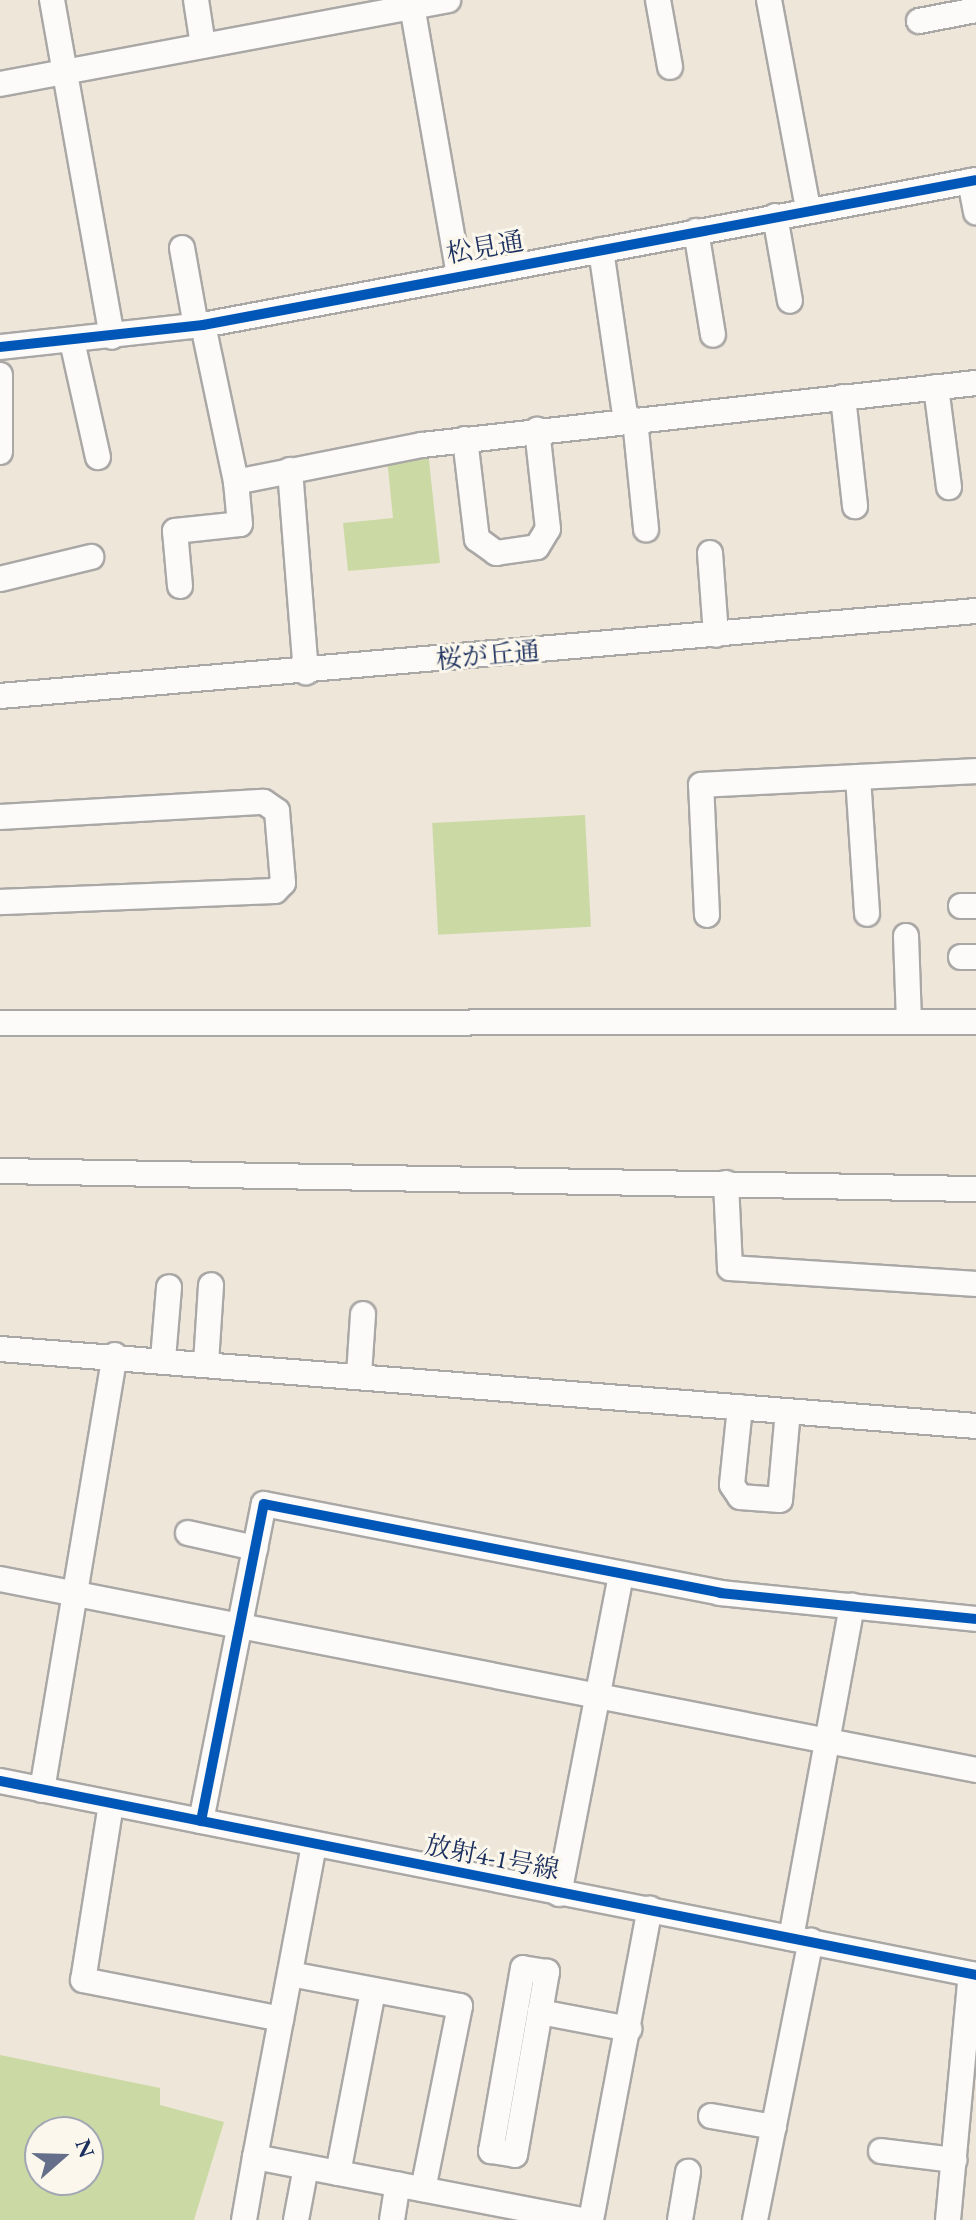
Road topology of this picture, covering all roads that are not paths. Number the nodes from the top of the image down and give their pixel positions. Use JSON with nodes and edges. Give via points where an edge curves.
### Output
{"nodes":[{"id":1,"x":52,"y":0,"type":"edge"},
{"id":2,"x":196,"y":0,"type":"edge"},
{"id":3,"x":448,"y":0,"type":"edge"},
{"id":4,"x":658,"y":0,"type":"edge"},
{"id":5,"x":769,"y":0,"type":"edge"},
{"id":6,"x":412,"y":3,"type":"edge"},
{"id":7,"x":976,"y":10,"type":"edge"},
{"id":8,"x":919,"y":21,"type":"dead end"},
{"id":9,"x":203,"y":45,"type":"junction"},
{"id":10,"x":670,"y":67,"type":"dead end"},
{"id":11,"x":65,"y":70,"type":"junction"},
{"id":12,"x":0,"y":84,"type":"edge"},
{"id":13,"x":973,"y":181,"type":"edge"},
{"id":14,"x":808,"y":209,"type":"junction"},
{"id":15,"x":976,"y":212,"type":"edge"},
{"id":16,"x":775,"y":216,"type":"junction"},
{"id":17,"x":696,"y":231,"type":"junction"},
{"id":18,"x":182,"y":248,"type":"dead end"},
{"id":19,"x":601,"y":250,"type":"junction"},
{"id":20,"x":459,"y":275,"type":"junction"},
{"id":21,"x":790,"y":301,"type":"dead end"},
{"id":22,"x":200,"y":325,"type":"junction"},
{"id":23,"x":713,"y":335,"type":"dead end"},
{"id":24,"x":112,"y":337,"type":"junction"},
{"id":25,"x":72,"y":341,"type":"junction"},
{"id":26,"x":0,"y":347,"type":"edge"},
{"id":27,"x":0,"y":375,"type":"edge"},
{"id":28,"x":976,"y":383,"type":"edge"},
{"id":29,"x":936,"y":387,"type":"junction"},
{"id":30,"x":843,"y":397,"type":"junction"},
{"id":31,"x":631,"y":420,"type":"junction"},
{"id":32,"x":537,"y":430,"type":"junction"},
{"id":33,"x":465,"y":439,"type":"junction"},
{"id":34,"x":0,"y":452,"type":"edge"},
{"id":35,"x":98,"y":457,"type":"dead end"},
{"id":36,"x":290,"y":470,"type":"junction"},
{"id":37,"x":236,"y":482,"type":"junction"},
{"id":38,"x":949,"y":487,"type":"dead end"},
{"id":39,"x":855,"y":506,"type":"dead end"},
{"id":40,"x":646,"y":529,"type":"dead end"},
{"id":41,"x":710,"y":553,"type":"dead end"},
{"id":42,"x":91,"y":557,"type":"dead end"},
{"id":43,"x":0,"y":579,"type":"edge"},
{"id":44,"x":180,"y":586,"type":"dead end"},
{"id":45,"x":976,"y":611,"type":"edge"},
{"id":46,"x":716,"y":635,"type":"junction"},
{"id":47,"x":306,"y":672,"type":"junction"},
{"id":48,"x":0,"y":696,"type":"edge"},
{"id":49,"x":976,"y":771,"type":"edge"},
{"id":50,"x":858,"y":777,"type":"junction"},
{"id":51,"x":0,"y":817,"type":"edge"},
{"id":52,"x":0,"y":902,"type":"edge"},
{"id":53,"x":867,"y":914,"type":"dead end"},
{"id":54,"x":707,"y":915,"type":"dead end"},
{"id":55,"x":906,"y":936,"type":"dead end"},
{"id":56,"x":909,"y":1022,"type":"junction"},
{"id":57,"x":976,"y":1022,"type":"edge"},
{"id":58,"x":0,"y":1023,"type":"edge"},
{"id":59,"x":0,"y":1171,"type":"edge"},
{"id":60,"x":726,"y":1183,"type":"junction"},
{"id":61,"x":976,"y":1189,"type":"edge"},
{"id":62,"x":976,"y":1284,"type":"edge"},
{"id":63,"x":211,"y":1285,"type":"dead end"},
{"id":64,"x":169,"y":1287,"type":"dead end"},
{"id":65,"x":363,"y":1314,"type":"dead end"},
{"id":66,"x":0,"y":1349,"type":"edge"},
{"id":67,"x":115,"y":1355,"type":"junction"},
{"id":68,"x":163,"y":1359,"type":"junction"},
{"id":69,"x":206,"y":1363,"type":"junction"},
{"id":70,"x":359,"y":1375,"type":"junction"},
{"id":71,"x":740,"y":1407,"type":"junction"},
{"id":72,"x":788,"y":1411,"type":"junction"},
{"id":73,"x":976,"y":1426,"type":"edge"},
{"id":74,"x":188,"y":1533,"type":"dead end"},
{"id":75,"x":255,"y":1548,"type":"junction"},
{"id":76,"x":621,"y":1575,"type":"junction"},
{"id":77,"x":0,"y":1579,"type":"edge"},
{"id":78,"x":77,"y":1593,"type":"junction"},
{"id":79,"x":852,"y":1606,"type":"junction"},
{"id":80,"x":976,"y":1619,"type":"edge"},
{"id":81,"x":241,"y":1627,"type":"junction"},
{"id":82,"x":599,"y":1697,"type":"junction"},
{"id":83,"x":830,"y":1743,"type":"junction"},
{"id":84,"x":976,"y":1770,"type":"edge"},
{"id":85,"x":0,"y":1781,"type":"edge"},
{"id":86,"x":42,"y":1790,"type":"junction"},
{"id":87,"x":111,"y":1804,"type":"junction"},
{"id":88,"x":201,"y":1821,"type":"junction"},
{"id":89,"x":314,"y":1845,"type":"junction"},
{"id":90,"x":559,"y":1894,"type":"junction"},
{"id":91,"x":650,"y":1909,"type":"junction"},
{"id":92,"x":801,"y":1939,"type":"junction"},
{"id":93,"x":290,"y":1974,"type":"junction"},
{"id":94,"x":974,"y":1974,"type":"edge"},
{"id":95,"x":373,"y":1991,"type":"junction"},
{"id":96,"x":540,"y":2012,"type":"junction"},
{"id":97,"x":281,"y":2019,"type":"junction"},
{"id":98,"x":629,"y":2029,"type":"junction"},
{"id":99,"x":711,"y":2116,"type":"dead end"},
{"id":100,"x":774,"y":2127,"type":"junction"},
{"id":101,"x":881,"y":2151,"type":"dead end"},
{"id":102,"x":255,"y":2157,"type":"junction"},
{"id":103,"x":954,"y":2160,"type":"junction"},
{"id":104,"x":306,"y":2167,"type":"junction"},
{"id":105,"x":688,"y":2172,"type":"dead end"},
{"id":106,"x":338,"y":2173,"type":"junction"},
{"id":107,"x":398,"y":2184,"type":"junction"},
{"id":108,"x":423,"y":2189,"type":"junction"},
{"id":109,"x":466,"y":2209,"type":"edge"},
{"id":110,"x":244,"y":2220,"type":"edge"},
{"id":111,"x":296,"y":2220,"type":"edge"},
{"id":112,"x":392,"y":2220,"type":"edge"},
{"id":113,"x":582,"y":2220,"type":"edge"},
{"id":114,"x":591,"y":2220,"type":"edge"},
{"id":115,"x":680,"y":2220,"type":"edge"},
{"id":116,"x":755,"y":2220,"type":"edge"},
{"id":117,"x":948,"y":2220,"type":"edge"}],
"edges":[{"from":1,"to":11,"type":"street"},
{"from":2,"to":9,"type":"street"},
{"from":3,"to":6,"type":"street"},
{"from":4,"to":10,"type":"street"},
{"from":5,"to":14,"type":"street"},
{"from":6,"to":9,"type":"street"},
{"from":6,"to":20,"type":"street"},
{"from":7,"to":8,"type":"street"},
{"from":9,"to":11,"type":"street"},
{"from":11,"to":12,"type":"street"},
{"from":11,"to":24,"type":"street"},
{"from":13,"to":14,"type":"street","name":"松見通"},
{"from":13,"to":15,"type":"street"},
{"from":14,"to":16,"type":"street","name":"松見通"},
{"from":16,"to":17,"type":"street","name":"松見通"},
{"from":16,"to":21,"type":"street"},
{"from":17,"to":19,"type":"street","name":"松見通"},
{"from":17,"to":23,"type":"street"},
{"from":18,"to":22,"type":"street"},
{"from":19,"to":20,"type":"street","name":"松見通"},
{"from":19,"to":31,"type":"street"},
{"from":20,"to":22,"type":"street","name":"松見通"},
{"from":22,"to":24,"type":"street","name":"松見通"},
{"from":22,"to":37,"type":"street"},
{"from":24,"to":25,"type":"street","name":"松見通"},
{"from":25,"to":26,"type":"street","name":"松見通"},
{"from":25,"to":35,"type":"street"},
{"from":27,"to":34,"type":"street"},
{"from":28,"to":29,"type":"street"},
{"from":29,"to":30,"type":"street"},
{"from":29,"to":38,"type":"street"},
{"from":30,"to":31,"type":"street"},
{"from":30,"to":39,"type":"street"},
{"from":31,"to":32,"type":"street"},
{"from":31,"to":40,"type":"street"},
{"from":32,"to":33,"type":"street"},
{"from":32,"to":33,"type":"street","via":[[548,529],[537,547],[496,553],[477,539]]},
{"from":33,"to":36,"type":"street"},
{"from":36,"to":37,"type":"street"},
{"from":36,"to":47,"type":"street"},
{"from":37,"to":44,"type":"street","via":[[240,524],[175,531]]},
{"from":41,"to":46,"type":"street"},
{"from":42,"to":43,"type":"street"},
{"from":45,"to":46,"type":"street","name":"桜が丘通"},
{"from":46,"to":47,"type":"street","name":"桜が丘通"},
{"from":47,"to":48,"type":"street","name":"桜が丘通"},
{"from":49,"to":50,"type":"street"},
{"from":50,"to":53,"type":"street"},
{"from":50,"to":54,"type":"street","via":[[701,785]]},
{"from":51,"to":52,"type":"street","via":[[264,802],[277,811],[283,883],[275,891]]},
{"from":55,"to":56,"type":"street"},
{"from":56,"to":57,"type":"street"},
{"from":56,"to":58,"type":"street"},
{"from":59,"to":60,"type":"street"},
{"from":60,"to":61,"type":"street"},
{"from":60,"to":62,"type":"street","via":[[730,1268]]},
{"from":63,"to":69,"type":"street"},
{"from":64,"to":68,"type":"street"},
{"from":65,"to":70,"type":"street"},
{"from":66,"to":67,"type":"street"},
{"from":67,"to":68,"type":"street"},
{"from":67,"to":78,"type":"street"},
{"from":68,"to":69,"type":"street"},
{"from":69,"to":70,"type":"street"},
{"from":70,"to":71,"type":"street"},
{"from":71,"to":72,"type":"street"},
{"from":71,"to":72,"type":"street","via":[[732,1485],[740,1497],[780,1500]]},
{"from":72,"to":73,"type":"street"},
{"from":74,"to":75,"type":"street"},
{"from":75,"to":76,"type":"street","via":[[264,1504]]},
{"from":75,"to":81,"type":"street"},
{"from":76,"to":79,"type":"street","via":[[720,1593]]},
{"from":76,"to":82,"type":"street"},
{"from":77,"to":78,"type":"street"},
{"from":78,"to":81,"type":"street"},
{"from":78,"to":86,"type":"street"},
{"from":79,"to":80,"type":"street"},
{"from":79,"to":83,"type":"street"},
{"from":81,"to":82,"type":"street"},
{"from":81,"to":88,"type":"street"},
{"from":82,"to":83,"type":"street"},
{"from":82,"to":90,"type":"street"},
{"from":83,"to":84,"type":"street"},
{"from":83,"to":92,"type":"street"},
{"from":85,"to":86,"type":"street","name":"放射4-1号線"},
{"from":86,"to":87,"type":"street","name":"放射4-1号線"},
{"from":87,"to":88,"type":"street","name":"放射4-1号線"},
{"from":87,"to":97,"type":"street","via":[[83,1980]]},
{"from":88,"to":89,"type":"street","name":"放射4-1号線"},
{"from":89,"to":90,"type":"street","name":"放射4-1号線"},
{"from":89,"to":93,"type":"street"},
{"from":90,"to":91,"type":"street","name":"放射4-1号線"},
{"from":91,"to":92,"type":"street","name":"放射4-1号線"},
{"from":91,"to":98,"type":"street"},
{"from":92,"to":94,"type":"street","name":"放射4-1号線"},
{"from":92,"to":100,"type":"street"},
{"from":93,"to":95,"type":"street"},
{"from":93,"to":97,"type":"street"},
{"from":94,"to":103,"type":"street"},
{"from":95,"to":106,"type":"street"},
{"from":95,"to":108,"type":"street","via":[[460,2006]]},
{"from":96,"to":96,"type":"street","via":[[515,2155],[491,2151],[523,1968],[547,1972]]},
{"from":96,"to":98,"type":"street"},
{"from":97,"to":102,"type":"street"},
{"from":98,"to":114,"type":"street"},
{"from":99,"to":100,"type":"street"},
{"from":100,"to":116,"type":"street"},
{"from":101,"to":103,"type":"street"},
{"from":102,"to":104,"type":"street"},
{"from":102,"to":110,"type":"street"},
{"from":103,"to":117,"type":"street"},
{"from":104,"to":106,"type":"street"},
{"from":104,"to":111,"type":"street"},
{"from":105,"to":115,"type":"street"},
{"from":106,"to":107,"type":"street"},
{"from":107,"to":108,"type":"street"},
{"from":107,"to":112,"type":"street"},
{"from":108,"to":109,"type":"street"},
{"from":109,"to":113,"type":"street"}]}
